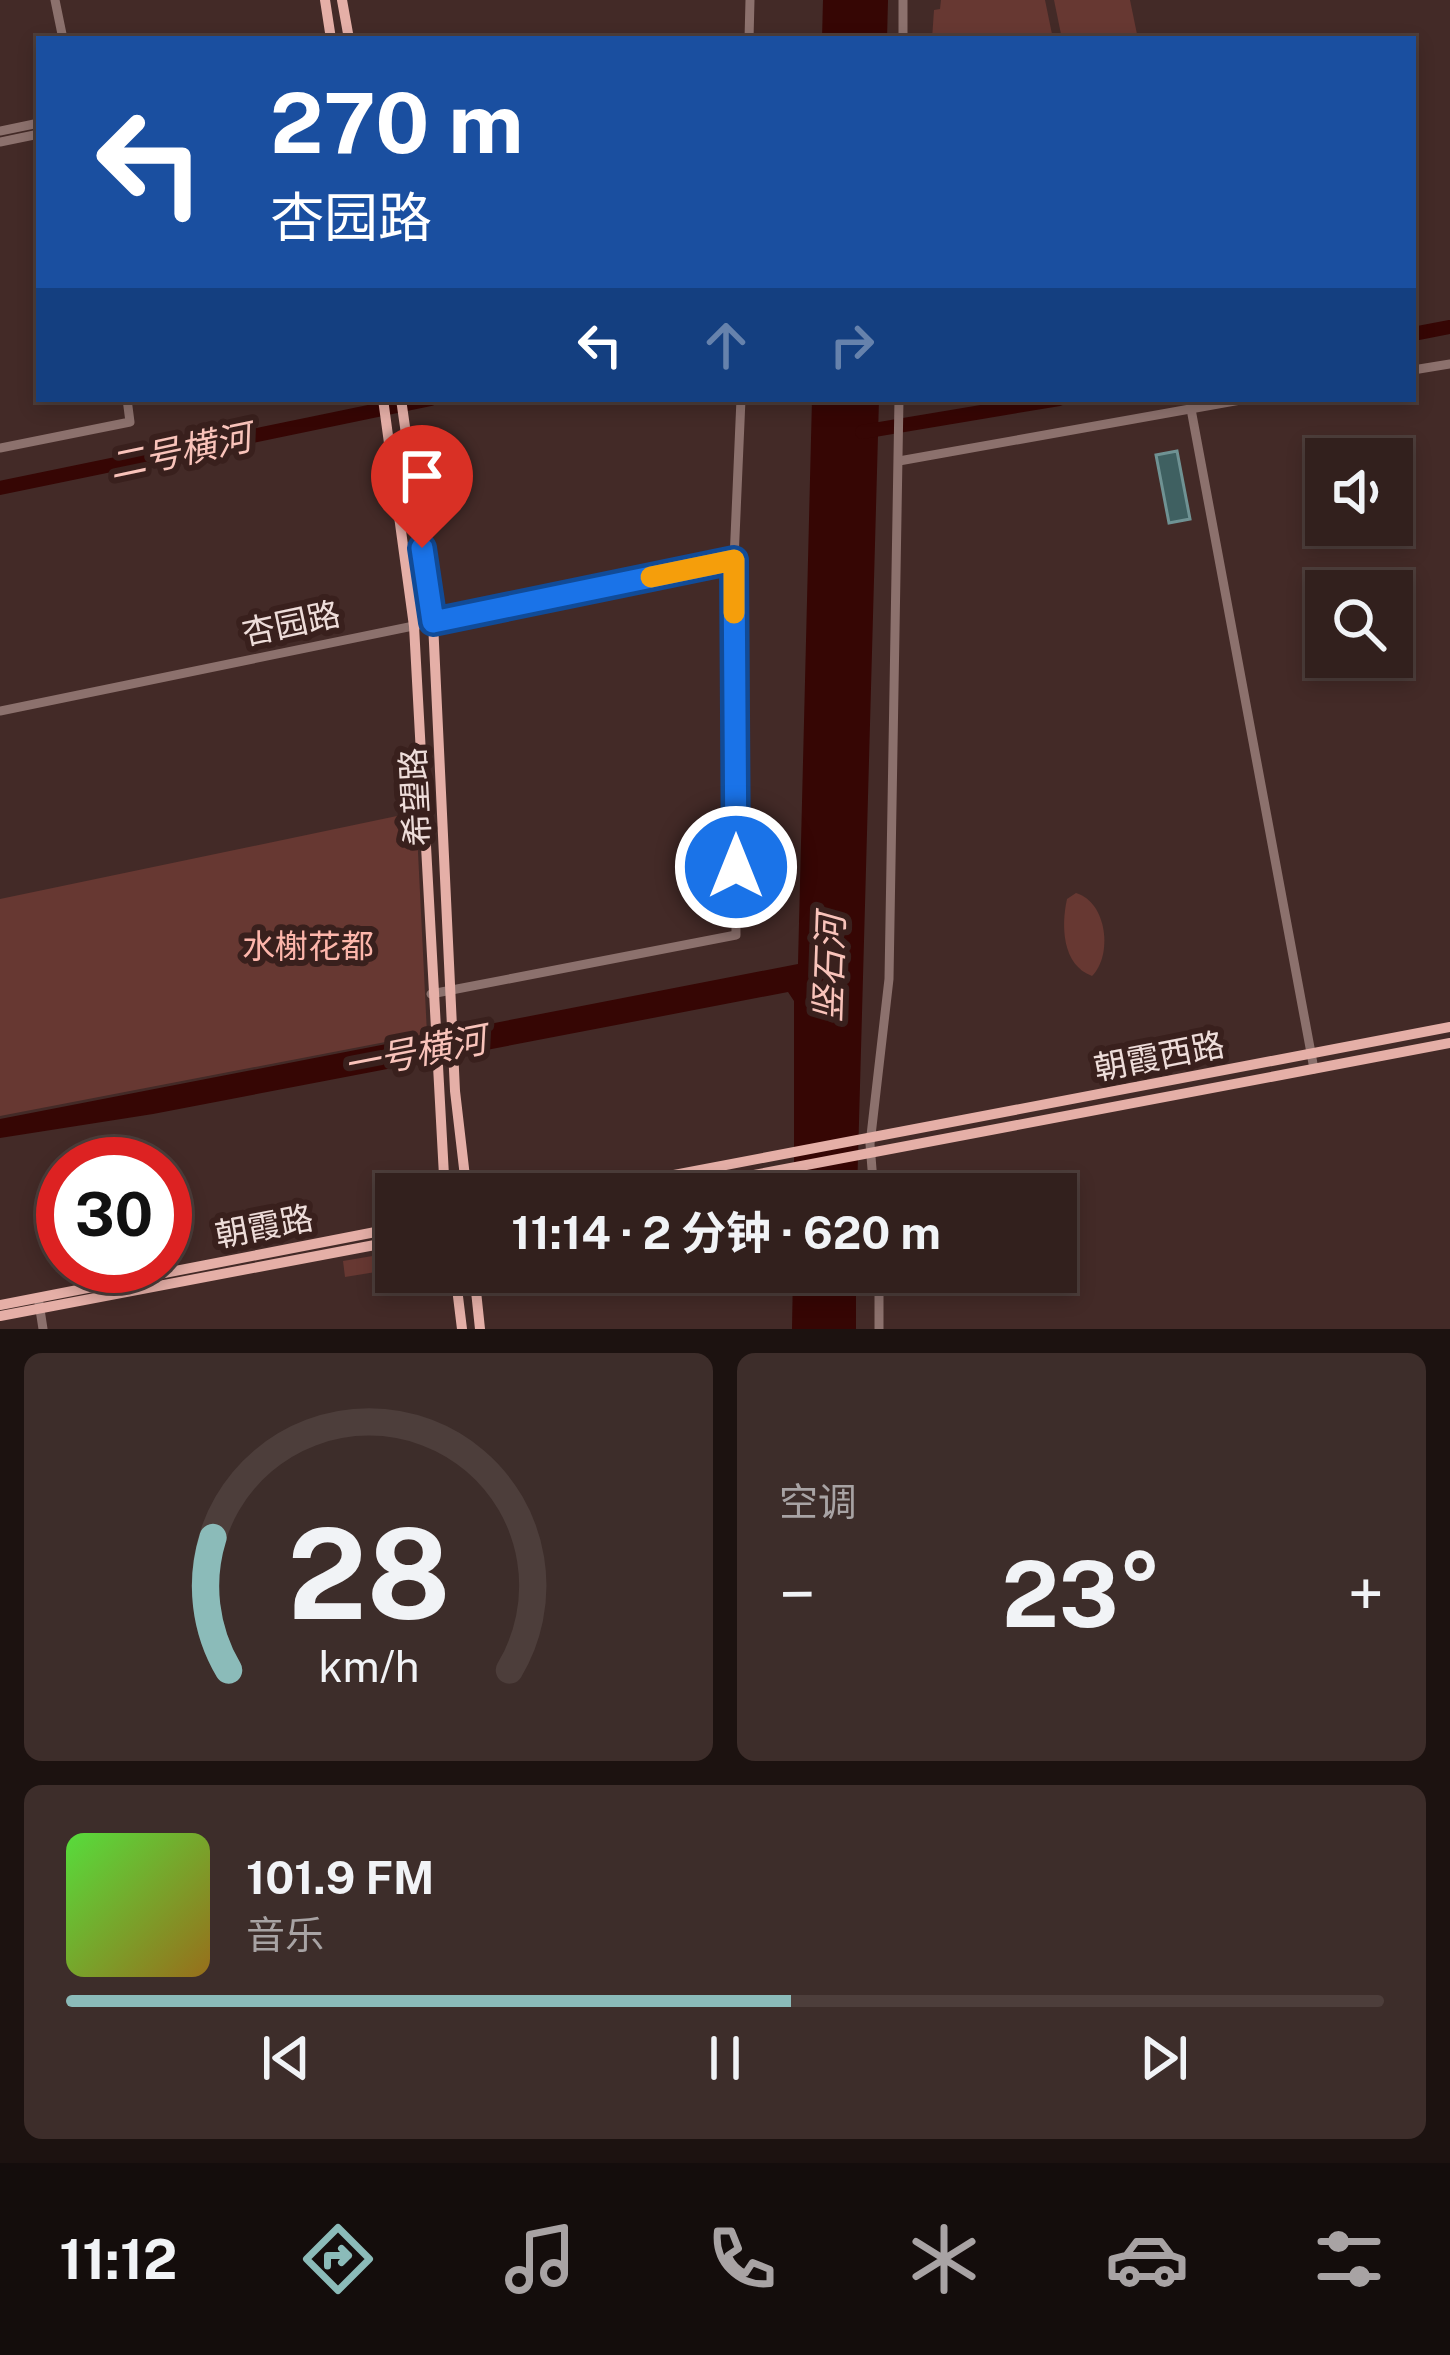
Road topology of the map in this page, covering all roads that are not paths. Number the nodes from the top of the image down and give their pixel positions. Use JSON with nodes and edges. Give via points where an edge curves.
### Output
{"nodes":[{"id":1,"x":56,"y":0,"type":"edge"},
{"id":2,"x":325,"y":0,"type":"edge"},
{"id":3,"x":342,"y":0,"type":"edge"},
{"id":4,"x":750,"y":0,"type":"edge"},
{"id":5,"x":903,"y":0,"type":"edge"},
{"id":6,"x":62,"y":36,"type":"edge"},
{"id":7,"x":331,"y":36,"type":"edge"},
{"id":8,"x":348,"y":36,"type":"edge"},
{"id":9,"x":748,"y":36,"type":"edge"},
{"id":10,"x":903,"y":36,"type":"edge"},
{"id":11,"x":36,"y":124,"type":"edge"},
{"id":12,"x":0,"y":131,"type":"edge"},
{"id":13,"x":36,"y":135,"type":"edge"},
{"id":14,"x":0,"y":142,"type":"edge"},
{"id":15,"x":1450,"y":364,"type":"edge"},
{"id":16,"x":1416,"y":370,"type":"edge"},
{"id":17,"x":127,"y":402,"type":"edge"},
{"id":18,"x":384,"y":402,"type":"edge"},
{"id":19,"x":401,"y":402,"type":"edge"},
{"id":20,"x":741,"y":402,"type":"edge"},
{"id":21,"x":899,"y":402,"type":"edge"},
{"id":22,"x":1230,"y":402,"type":"edge"},
{"id":23,"x":1191,"y":409,"type":"junction"},
{"id":24,"x":0,"y":448,"type":"edge"},
{"id":25,"x":898,"y":461,"type":"junction"},
{"id":26,"x":734,"y":560,"type":"junction"},
{"id":27,"x":433,"y":622,"type":"junction"},
{"id":28,"x":414,"y":626,"type":"junction"},
{"id":29,"x":0,"y":711,"type":"edge"},
{"id":30,"x":452,"y":992,"type":"junction"},
{"id":31,"x":431,"y":994,"type":"junction"},
{"id":32,"x":1450,"y":1027,"type":"edge"},
{"id":33,"x":1450,"y":1043,"type":"edge"},
{"id":34,"x":1311,"y":1054,"type":"junction"},
{"id":35,"x":1314,"y":1069,"type":"junction"},
{"id":36,"x":443,"y":1173,"type":"edge"},
{"id":37,"x":464,"y":1173,"type":"edge"},
{"id":38,"x":688,"y":1173,"type":"edge"},
{"id":39,"x":765,"y":1173,"type":"edge"},
{"id":40,"x":872,"y":1173,"type":"edge"},
{"id":41,"x":375,"y":1232,"type":"edge"},
{"id":42,"x":375,"y":1245,"type":"edge"},
{"id":43,"x":458,"y":1293,"type":"edge"},
{"id":44,"x":477,"y":1293,"type":"edge"},
{"id":45,"x":879,"y":1293,"type":"edge"},
{"id":46,"x":39,"y":1304,"type":"junction"},
{"id":47,"x":0,"y":1305,"type":"edge"},
{"id":48,"x":0,"y":1316,"type":"edge"},
{"id":49,"x":43,"y":1329,"type":"edge"},
{"id":50,"x":462,"y":1329,"type":"edge"},
{"id":51,"x":480,"y":1329,"type":"edge"},
{"id":52,"x":879,"y":1329,"type":"edge"}],
"edges":[{"from":1,"to":6,"type":"street"},
{"from":2,"to":7,"type":"main road"},
{"from":3,"to":8,"type":"main road"},
{"from":4,"to":9,"type":"street"},
{"from":5,"to":10,"type":"street"},
{"from":11,"to":12,"type":"street"},
{"from":13,"to":14,"type":"street"},
{"from":15,"to":16,"type":"street"},
{"from":17,"to":24,"type":"street","via":[[130,422]]},
{"from":18,"to":28,"type":"main road","name":"希望路"},
{"from":19,"to":27,"type":"main road","name":"希望路"},
{"from":20,"to":26,"type":"street"},
{"from":21,"to":25,"type":"street"},
{"from":22,"to":23,"type":"street"},
{"from":23,"to":25,"type":"street"},
{"from":23,"to":34,"type":"street"},
{"from":25,"to":40,"type":"street","via":[[890,980]]},
{"from":26,"to":27,"type":"street","name":"杏园路"},
{"from":26,"to":30,"type":"street","via":[[736,935]]},
{"from":27,"to":28,"type":"street","name":"杏园路"},
{"from":27,"to":30,"type":"main road","name":"希望路"},
{"from":28,"to":29,"type":"street","name":"杏园路"},
{"from":28,"to":31,"type":"main road","name":"希望路"},
{"from":30,"to":31,"type":"street"},
{"from":30,"to":37,"type":"main road","name":"希望路"},
{"from":31,"to":36,"type":"main road","name":"希望路"},
{"from":32,"to":34,"type":"main road","name":"朝霞西路"},
{"from":33,"to":35,"type":"main road","name":"朝霞西路"},
{"from":34,"to":35,"type":"street"},
{"from":34,"to":38,"type":"main road","name":"朝霞西路"},
{"from":35,"to":39,"type":"main road","name":"朝霞西路"},
{"from":41,"to":46,"type":"main road","name":"朝霞路"},
{"from":42,"to":46,"type":"main road","name":"朝霞路"},
{"from":43,"to":50,"type":"main road"},
{"from":44,"to":51,"type":"main road"},
{"from":45,"to":52,"type":"street"},
{"from":46,"to":47,"type":"main road","name":"朝霞路"},
{"from":46,"to":48,"type":"main road","name":"朝霞路"},
{"from":46,"to":49,"type":"street"}]}
